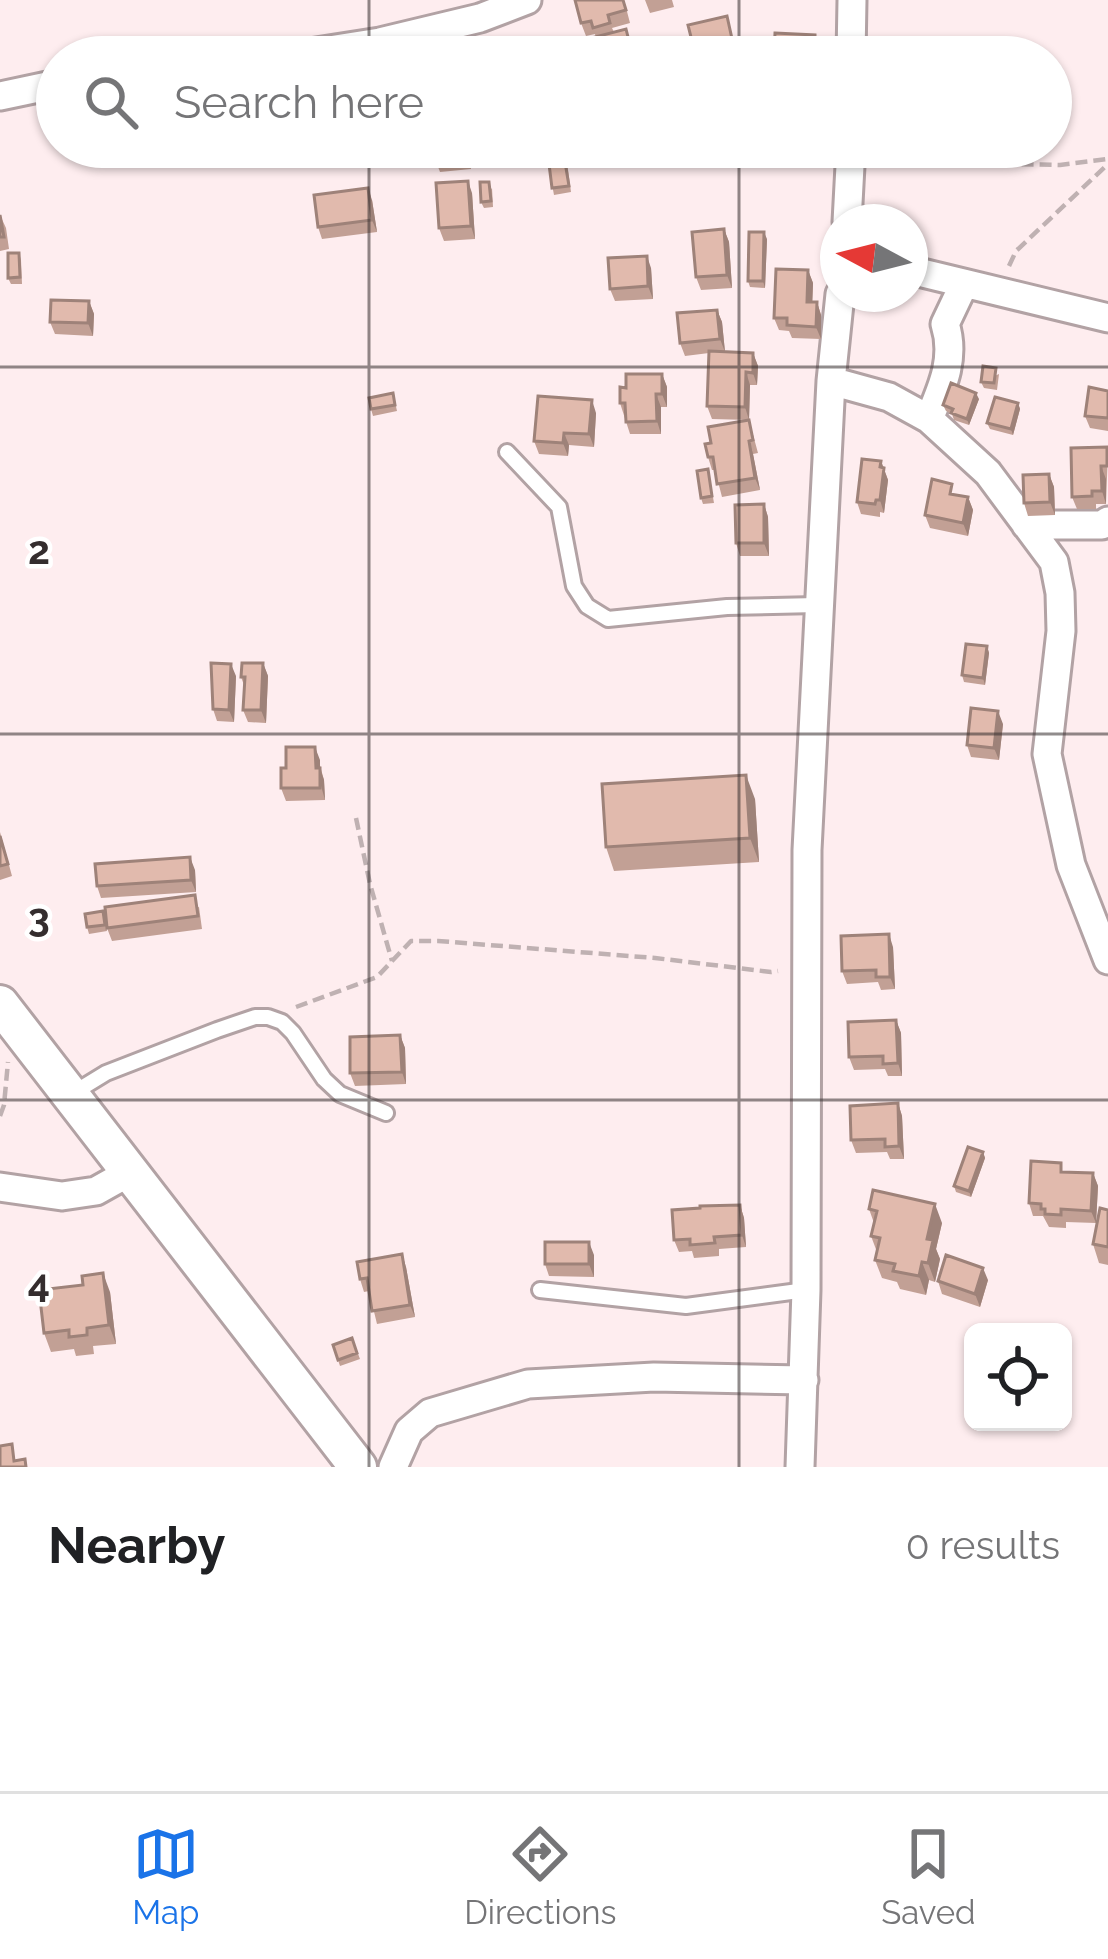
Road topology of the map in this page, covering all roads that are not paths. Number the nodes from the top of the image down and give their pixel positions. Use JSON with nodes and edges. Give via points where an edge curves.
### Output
{"nodes":[{"id":1,"x":527,"y":0,"type":"edge"},
{"id":2,"x":852,"y":0,"type":"edge"},
{"id":3,"x":405,"y":36,"type":"edge"},
{"id":4,"x":851,"y":36,"type":"edge"},
{"id":5,"x":36,"y":88,"type":"edge"},
{"id":6,"x":0,"y":96,"type":"edge"},
{"id":7,"x":850,"y":168,"type":"edge"},
{"id":8,"x":848,"y":204,"type":"edge"},
{"id":9,"x":928,"y":274,"type":"edge"},
{"id":10,"x":964,"y":284,"type":"junction"},
{"id":11,"x":838,"y":312,"type":"edge"},
{"id":12,"x":1108,"y":318,"type":"edge"},
{"id":13,"x":831,"y":381,"type":"junction"},
{"id":14,"x":929,"y":419,"type":"junction"},
{"id":15,"x":507,"y":452,"type":"dead end"},
{"id":16,"x":1108,"y":521,"type":"edge"},
{"id":17,"x":1026,"y":525,"type":"junction"},
{"id":18,"x":818,"y":605,"type":"junction"},
{"id":19,"x":1108,"y":960,"type":"edge"},
{"id":20,"x":0,"y":1004,"type":"edge"},
{"id":21,"x":70,"y":1095,"type":"junction"},
{"id":22,"x":386,"y":1113,"type":"dead end"},
{"id":23,"x":130,"y":1172,"type":"junction"},
{"id":24,"x":0,"y":1187,"type":"edge"},
{"id":25,"x":540,"y":1290,"type":"dead end"},
{"id":26,"x":806,"y":1290,"type":"junction"},
{"id":27,"x":804,"y":1380,"type":"junction"},
{"id":28,"x":358,"y":1467,"type":"edge"},
{"id":29,"x":393,"y":1467,"type":"edge"},
{"id":30,"x":800,"y":1467,"type":"edge"}],
"edges":[{"from":1,"to":3,"type":"street"},
{"from":2,"to":4,"type":"street"},
{"from":5,"to":6,"type":"street"},
{"from":7,"to":8,"type":"street"},
{"from":9,"to":10,"type":"street"},
{"from":10,"to":12,"type":"street"},
{"from":10,"to":14,"type":"street","via":[[945,324],[947,374]]},
{"from":11,"to":13,"type":"street"},
{"from":13,"to":14,"type":"street","via":[[889,397]]},
{"from":13,"to":18,"type":"street"},
{"from":14,"to":17,"type":"street","via":[[988,473]]},
{"from":15,"to":18,"type":"lane","via":[[559,507],[574,586],[608,619]]},
{"from":16,"to":17,"type":"street"},
{"from":17,"to":19,"type":"street","via":[[1054,562],[1060,593],[1046,754],[1071,865]]},
{"from":18,"to":26,"type":"street","via":[[807,850]]},
{"from":20,"to":21,"type":"street"},
{"from":21,"to":22,"type":"lane","via":[[106,1073],[268,1017],[293,1033],[340,1094]]},
{"from":21,"to":23,"type":"street"},
{"from":23,"to":24,"type":"street","via":[[62,1196]]},
{"from":23,"to":28,"type":"street"},
{"from":25,"to":26,"type":"lane","via":[[686,1306]]},
{"from":26,"to":27,"type":"street"},
{"from":27,"to":29,"type":"street","via":[[528,1384],[430,1413],[409,1431]]},
{"from":27,"to":30,"type":"street"}]}
